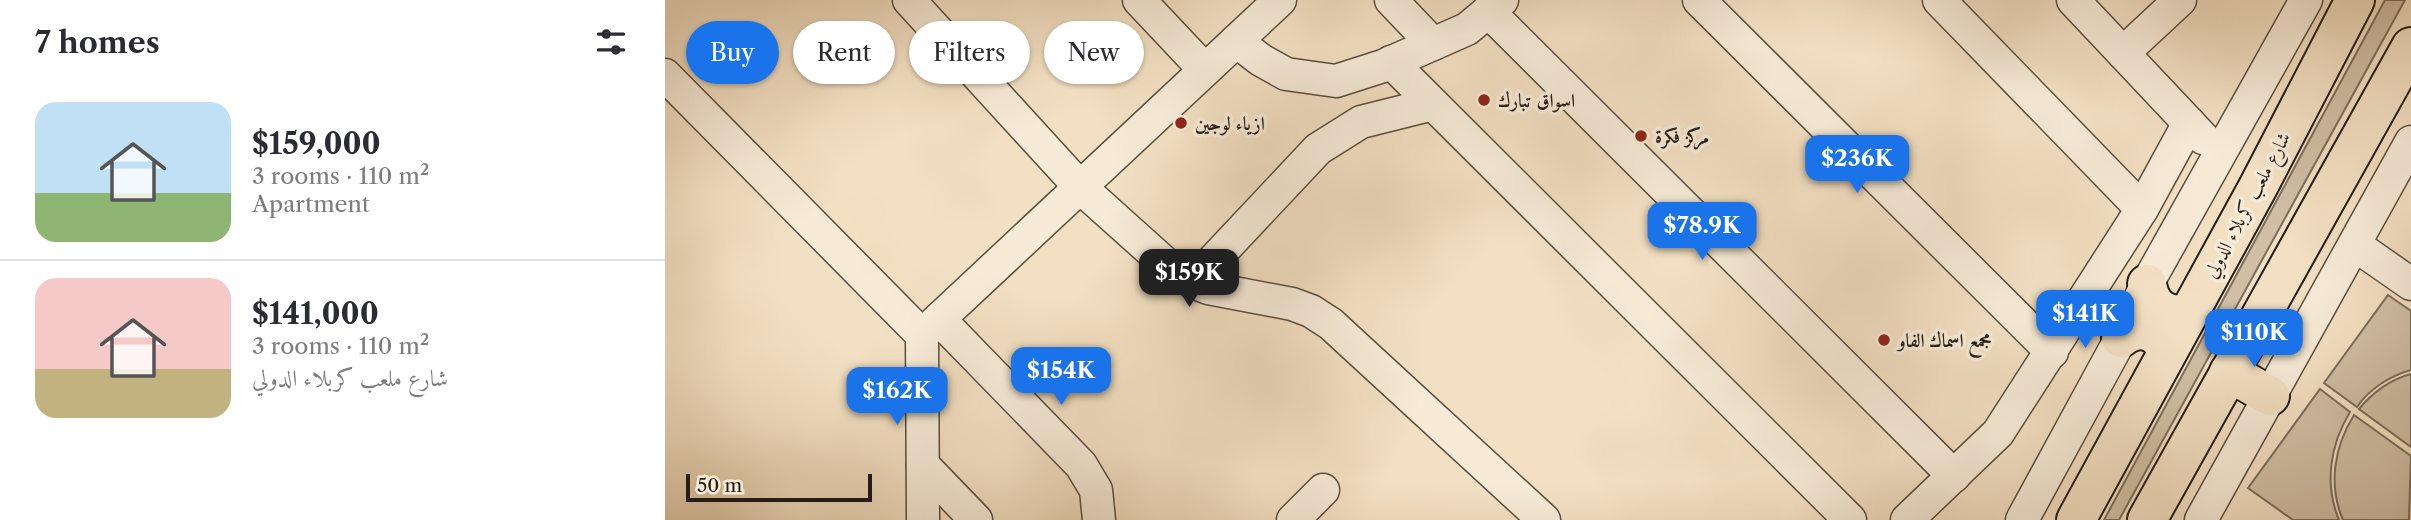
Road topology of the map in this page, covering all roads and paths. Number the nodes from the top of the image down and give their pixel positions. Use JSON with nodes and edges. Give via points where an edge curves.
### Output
{"nodes":[{"id":1,"x":908,"y":0,"type":"edge"},
{"id":2,"x":1139,"y":0,"type":"edge"},
{"id":3,"x":1280,"y":0,"type":"edge"},
{"id":4,"x":1391,"y":0,"type":"edge"},
{"id":5,"x":1699,"y":0,"type":"edge"},
{"id":6,"x":1939,"y":0,"type":"edge"},
{"id":7,"x":2073,"y":0,"type":"edge"},
{"id":8,"x":2180,"y":0,"type":"edge"},
{"id":9,"x":2306,"y":0,"type":"edge"},
{"id":10,"x":1495,"y":6,"type":"edge"},
{"id":11,"x":2347,"y":9,"type":"edge"},
{"id":12,"x":1236,"y":41,"type":"junction"},
{"id":13,"x":1433,"y":44,"type":"junction"},
{"id":14,"x":2411,"y":47,"type":"edge"},
{"id":15,"x":2123,"y":54,"type":"junction"},
{"id":16,"x":1391,"y":62,"type":"junction"},
{"id":17,"x":1205,"y":70,"type":"junction"},
{"id":18,"x":665,"y":75,"type":"edge"},
{"id":19,"x":1433,"y":104,"type":"junction"},
{"id":20,"x":2189,"y":123,"type":"junction"},
{"id":21,"x":2411,"y":142,"type":"edge"},
{"id":22,"x":2220,"y":157,"type":"junction"},
{"id":23,"x":1080,"y":187,"type":"junction"},
{"id":24,"x":2142,"y":209,"type":"junction"},
{"id":25,"x":2355,"y":245,"type":"junction"},
{"id":26,"x":1193,"y":282,"type":"junction"},
{"id":27,"x":2147,"y":284,"type":"junction"},
{"id":28,"x":2411,"y":284,"type":"edge"},
{"id":29,"x":2188,"y":313,"type":"junction"},
{"id":30,"x":931,"y":327,"type":"junction"},
{"id":31,"x":2121,"y":338,"type":"junction"},
{"id":32,"x":2167,"y":350,"type":"junction"},
{"id":33,"x":2052,"y":352,"type":"junction"},
{"id":34,"x":2228,"y":372,"type":"junction"},
{"id":35,"x":2270,"y":396,"type":"junction"},
{"id":36,"x":923,"y":465,"type":"junction"},
{"id":37,"x":1954,"y":476,"type":"junction"},
{"id":38,"x":1323,"y":490,"type":"dead end"},
{"id":39,"x":2214,"y":515,"type":"edge"},
{"id":40,"x":923,"y":520,"type":"edge"},
{"id":41,"x":976,"y":520,"type":"edge"},
{"id":42,"x":1099,"y":520,"type":"edge"},
{"id":43,"x":1293,"y":520,"type":"edge"},
{"id":44,"x":1543,"y":520,"type":"edge"},
{"id":45,"x":1850,"y":520,"type":"edge"},
{"id":46,"x":1907,"y":520,"type":"edge"},
{"id":47,"x":2022,"y":520,"type":"edge"},
{"id":48,"x":2076,"y":520,"type":"edge"},
{"id":49,"x":2147,"y":520,"type":"edge"}],
"edges":[{"from":1,"to":23,"type":"street"},
{"from":2,"to":17,"type":"street"},
{"from":3,"to":12,"type":"street"},
{"from":4,"to":13,"type":"street"},
{"from":5,"to":33,"type":"street"},
{"from":6,"to":24,"type":"street"},
{"from":7,"to":15,"type":"street"},
{"from":8,"to":15,"type":"street"},
{"from":9,"to":22,"type":"street"},
{"from":10,"to":13,"type":"street","via":[[1467,29]]},
{"from":10,"to":37,"type":"street"},
{"from":11,"to":29,"type":"main road","name":"شارع ملعب كربلاء الدولي","via":[[2258,187]]},
{"from":12,"to":16,"type":"street","via":[[1286,74],[1336,81]]},
{"from":12,"to":17,"type":"street"},
{"from":13,"to":16,"type":"street"},
{"from":14,"to":34,"type":"main road"},
{"from":15,"to":20,"type":"street"},
{"from":16,"to":19,"type":"street"},
{"from":17,"to":23,"type":"street"},
{"from":18,"to":30,"type":"street"},
{"from":19,"to":26,"type":"street","via":[[1361,121],[1318,149]]},
{"from":19,"to":45,"type":"street"},
{"from":20,"to":22,"type":"street"},
{"from":20,"to":24,"type":"street"},
{"from":21,"to":25,"type":"street"},
{"from":22,"to":27,"type":"street"},
{"from":23,"to":26,"type":"street","via":[[1168,266]]},
{"from":23,"to":30,"type":"street"},
{"from":24,"to":33,"type":"street"},
{"from":25,"to":28,"type":"street"},
{"from":25,"to":35,"type":"street"},
{"from":26,"to":44,"type":"street","via":[[1292,304],[1331,324]]},
{"from":27,"to":29,"type":"main road","via":[[2151,300],[2164,312]]},
{"from":27,"to":31,"type":"street"},
{"from":29,"to":32,"type":"main road","name":"شارع ملعب كربلاء الدولي"},
{"from":30,"to":36,"type":"street"},
{"from":30,"to":42,"type":"street","via":[[1081,465],[1097,490]]},
{"from":31,"to":32,"type":"main road","via":[[2128,332],[2148,330],[2157,334]]},
{"from":31,"to":47,"type":"street"},
{"from":32,"to":48,"type":"main road","name":"شارع ملعب كربلاء الدولي"},
{"from":33,"to":37,"type":"street","via":[[1999,433]]},
{"from":34,"to":35,"type":"main road"},
{"from":34,"to":49,"type":"main road"},
{"from":35,"to":39,"type":"street"},
{"from":36,"to":40,"type":"street"},
{"from":36,"to":41,"type":"street"},
{"from":37,"to":46,"type":"street"},
{"from":38,"to":43,"type":"street"}]}
